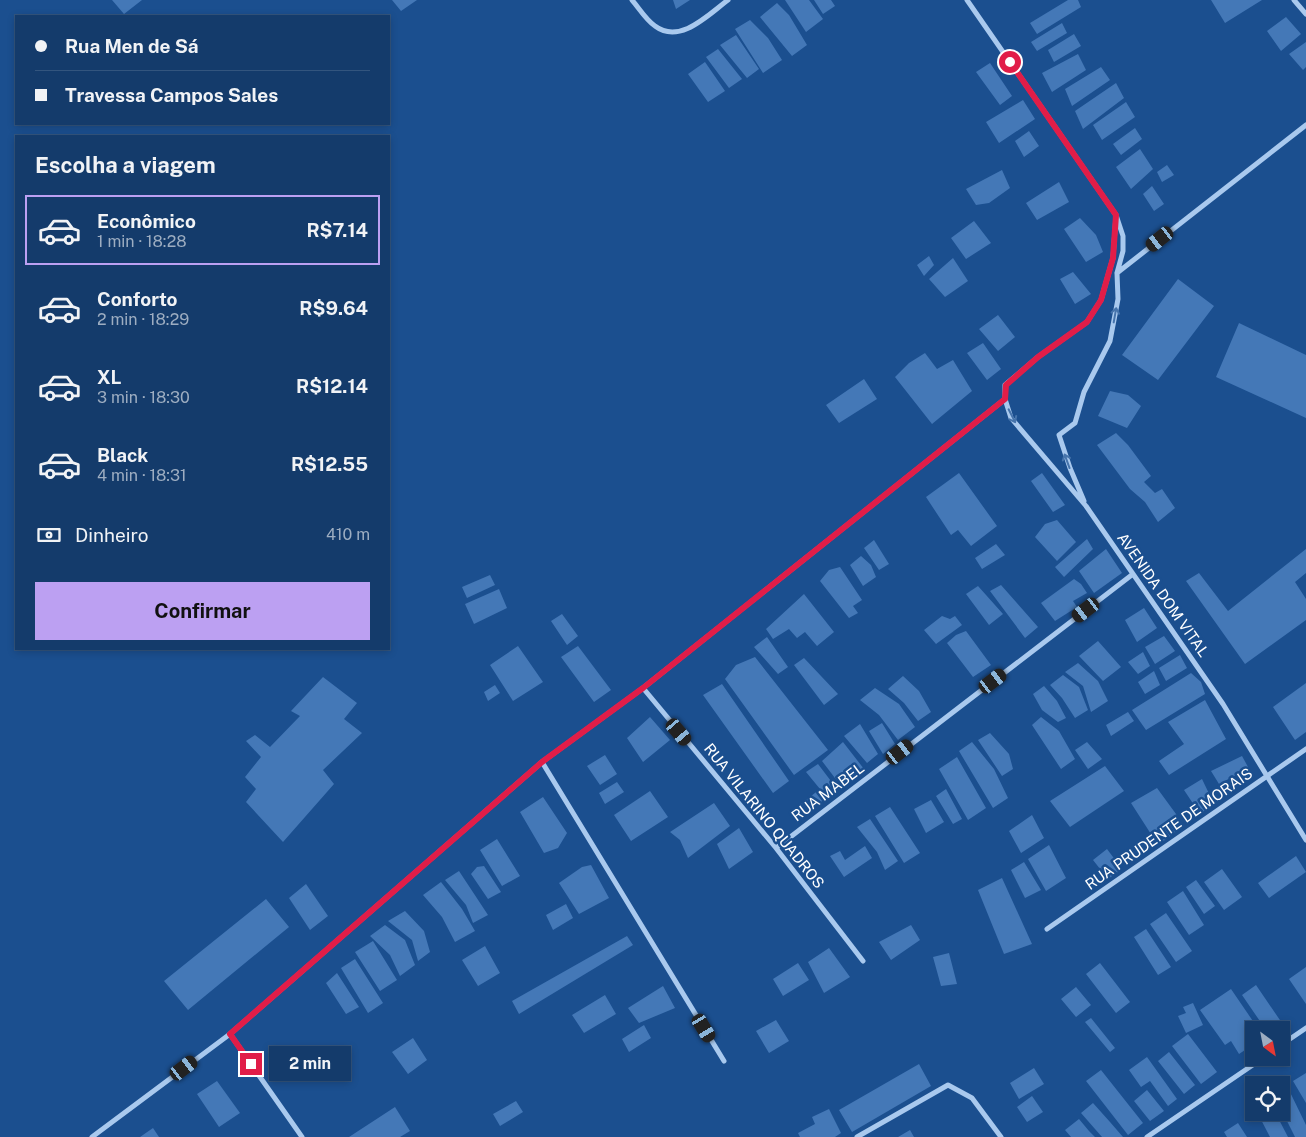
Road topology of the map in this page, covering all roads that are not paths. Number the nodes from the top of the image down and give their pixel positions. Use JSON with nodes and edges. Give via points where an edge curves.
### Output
{"nodes":[{"id":1,"x":632,"y":0,"type":"edge"},
{"id":2,"x":728,"y":0,"type":"edge"},
{"id":3,"x":967,"y":0,"type":"edge"},
{"id":4,"x":1294,"y":0,"type":"edge"},
{"id":5,"x":1306,"y":14,"type":"edge"},
{"id":6,"x":1306,"y":125,"type":"edge"},
{"id":7,"x":1116,"y":215,"type":"junction"},
{"id":8,"x":1117,"y":273,"type":"junction"},
{"id":9,"x":1005,"y":399,"type":"junction"},
{"id":10,"x":1086,"y":506,"type":"junction"},
{"id":11,"x":1133,"y":574,"type":"junction"},
{"id":12,"x":643,"y":688,"type":"junction"},
{"id":13,"x":1306,"y":749,"type":"edge"},
{"id":14,"x":542,"y":762,"type":"junction"},
{"id":15,"x":1267,"y":776,"type":"junction"},
{"id":16,"x":1306,"y":840,"type":"edge"},
{"id":17,"x":776,"y":848,"type":"junction"},
{"id":18,"x":1047,"y":929,"type":"dead end"},
{"id":19,"x":863,"y":961,"type":"dead end"},
{"id":20,"x":1306,"y":1028,"type":"edge"},
{"id":21,"x":230,"y":1034,"type":"junction"},
{"id":22,"x":1290,"y":1039,"type":"edge"},
{"id":23,"x":724,"y":1061,"type":"dead end"},
{"id":24,"x":1250,"y":1066,"type":"edge"},
{"id":25,"x":92,"y":1137,"type":"edge"},
{"id":26,"x":302,"y":1137,"type":"edge"},
{"id":27,"x":857,"y":1137,"type":"edge"},
{"id":28,"x":1001,"y":1137,"type":"edge"},
{"id":29,"x":1146,"y":1137,"type":"edge"}],
"edges":[{"from":1,"to":2,"type":"street","via":[[654,26],[676,33],[691,27]]},
{"from":3,"to":7,"type":"street"},
{"from":4,"to":5,"type":"street"},
{"from":6,"to":8,"type":"street"},
{"from":7,"to":8,"type":"street","via":[[1124,236]]},
{"from":7,"to":9,"type":"street","via":[[1114,249],[1101,300],[1087,322],[1006,385]]},
{"from":10,"to":8,"type":"street","one_way":true,"via":[[1060,435],[1075,423],[1084,392],[1110,341],[1118,299]]},
{"from":9,"to":10,"type":"street","name":"AVENIDA DOM VITAL","one_way":true,"via":[[1011,418]]},
{"from":9,"to":12,"type":"street"},
{"from":10,"to":11,"type":"street","name":"AVENIDA DOM VITAL"},
{"from":11,"to":15,"type":"street","name":"AVENIDA DOM VITAL","via":[[1223,704]]},
{"from":11,"to":17,"type":"street","name":"RUA MABEL"},
{"from":12,"to":14,"type":"street"},
{"from":12,"to":17,"type":"street","name":"RUA VILARINO QUADROS"},
{"from":13,"to":15,"type":"street","name":"RUA PRUDENTE DE MORAIS"},
{"from":14,"to":21,"type":"street"},
{"from":14,"to":23,"type":"street"},
{"from":15,"to":16,"type":"street","name":"AVENIDA DOM VITAL"},
{"from":15,"to":18,"type":"street","name":"RUA PRUDENTE DE MORAIS"},
{"from":17,"to":19,"type":"street","name":"RUA VILARINO QUADROS"},
{"from":20,"to":22,"type":"street"},
{"from":21,"to":25,"type":"street"},
{"from":21,"to":26,"type":"street"},
{"from":24,"to":29,"type":"street"},
{"from":27,"to":28,"type":"street","via":[[948,1085],[972,1098]]}]}
